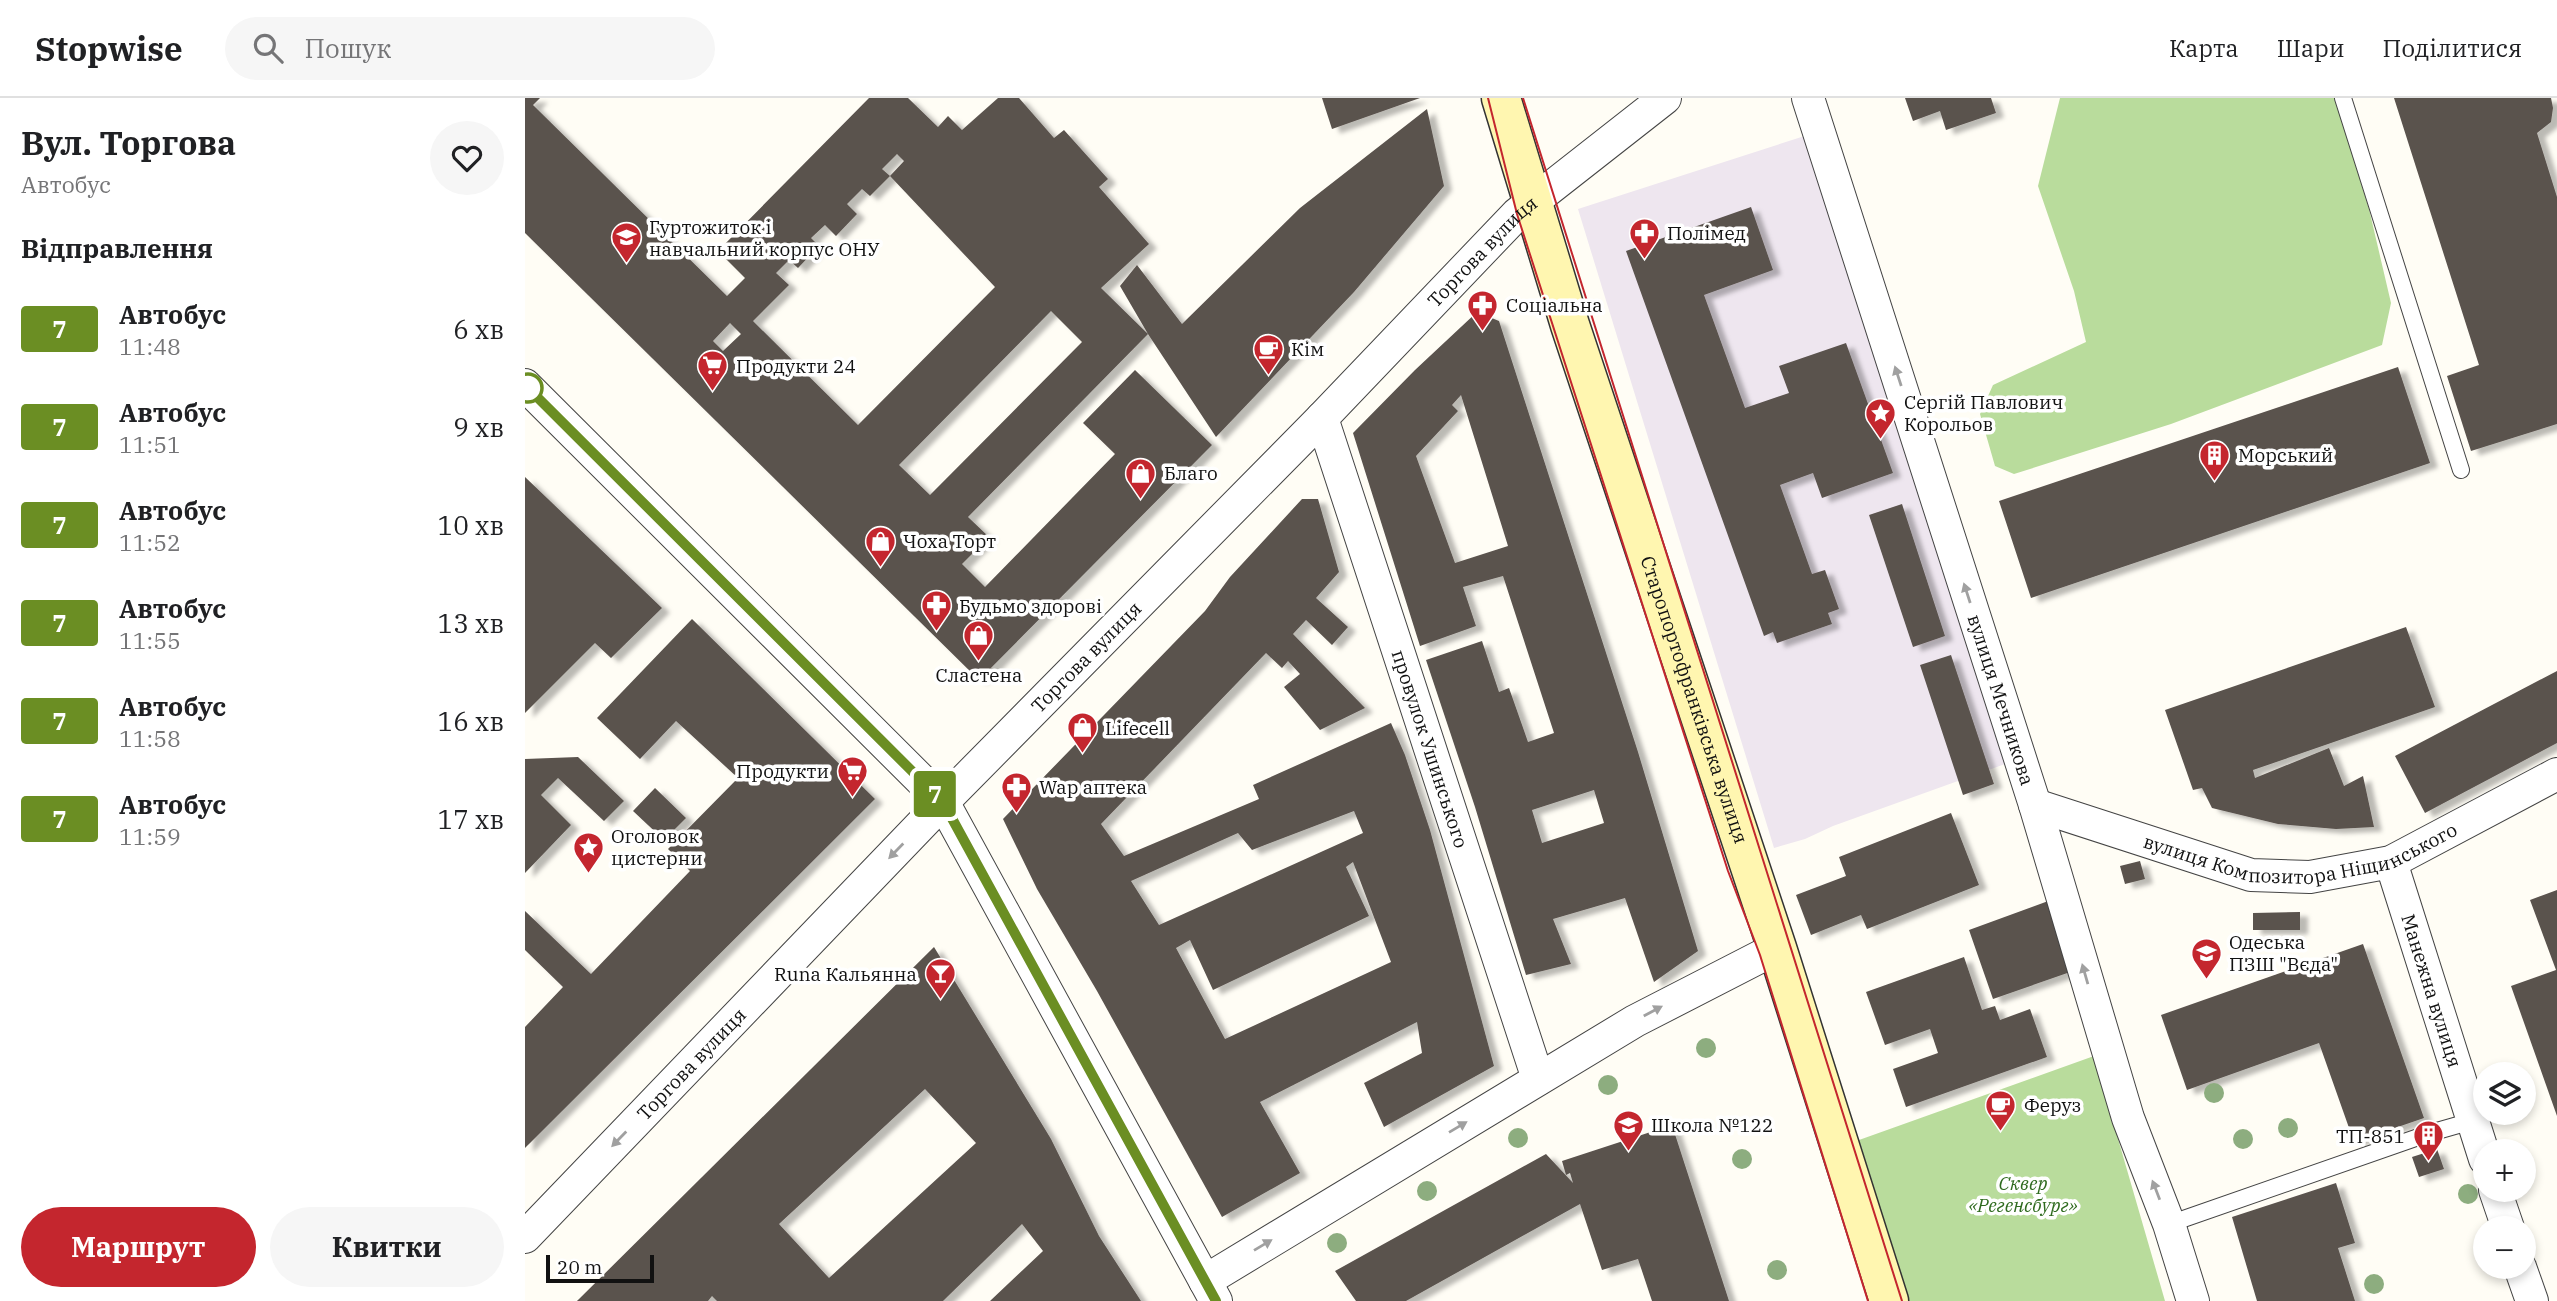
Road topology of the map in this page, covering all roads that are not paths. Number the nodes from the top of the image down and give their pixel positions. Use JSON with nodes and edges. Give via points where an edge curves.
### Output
{"nodes":[{"id":1,"x":1501,"y":98,"type":"edge"},
{"id":2,"x":1665,"y":98,"type":"edge"},
{"id":3,"x":1808,"y":98,"type":"edge"},
{"id":4,"x":2343,"y":98,"type":"edge"},
{"id":5,"x":1534,"y":201,"type":"junction"},
{"id":6,"x":525,"y":386,"type":"edge"},
{"id":7,"x":1322,"y":418,"type":"junction"},
{"id":8,"x":2461,"y":470,"type":"dead end"},
{"id":9,"x":2557,"y":774,"type":"edge"},
{"id":10,"x":943,"y":802,"type":"junction"},
{"id":11,"x":2035,"y":805,"type":"junction"},
{"id":12,"x":2391,"y":862,"type":"junction"},
{"id":13,"x":1777,"y":948,"type":"junction"},
{"id":14,"x":1538,"y":1079,"type":"junction"},
{"id":15,"x":2472,"y":1121,"type":"junction"},
{"id":16,"x":2478,"y":1139,"type":"edge"},
{"id":17,"x":2169,"y":1224,"type":"junction"},
{"id":18,"x":525,"y":1237,"type":"edge"},
{"id":19,"x":2524,"y":1279,"type":"edge"},
{"id":20,"x":1210,"y":1291,"type":"edge"},
{"id":21,"x":1889,"y":1301,"type":"edge"},
{"id":22,"x":2193,"y":1301,"type":"edge"},
{"id":23,"x":2532,"y":1301,"type":"edge"}],
"edges":[{"from":1,"to":5,"type":"main road","name":"Старопортофранківська вулиця"},
{"from":2,"to":5,"type":"street","name":"Торгова вулиця"},
{"from":11,"to":3,"type":"street","name":"вулиця Мечникова","one_way":true},
{"from":4,"to":8,"type":"lane"},
{"from":5,"to":7,"type":"street","name":"Торгова вулиця"},
{"from":5,"to":13,"type":"main road","name":"Старопортофранківська вулиця","via":[[1574,338]]},
{"from":6,"to":10,"type":"street"},
{"from":7,"to":10,"type":"street","name":"Торгова вулиця"},
{"from":7,"to":14,"type":"street","name":"провулок Ушинського"},
{"from":9,"to":12,"type":"street","name":"вулиця Композитора Ніщинського"},
{"from":10,"to":18,"type":"street","name":"Торгова вулиця","one_way":true},
{"from":10,"to":20,"type":"street"},
{"from":11,"to":12,"type":"street","name":"вулиця Композитора Ніщинського","via":[[2251,875],[2310,877]]},
{"from":17,"to":11,"type":"street","name":"вулиця Мечникова","one_way":true,"via":[[2128,1118]]},
{"from":12,"to":15,"type":"street","name":"Манежна вулиця"},
{"from":14,"to":13,"type":"street","one_way":true,"via":[[1635,1021]]},
{"from":13,"to":21,"type":"main road","name":"Старопортофранківська вулиця"},
{"from":20,"to":14,"type":"street","one_way":true},
{"from":15,"to":16,"type":"street","name":"Манежна вулиця"},
{"from":15,"to":17,"type":"lane"},
{"from":17,"to":22,"type":"street","name":"вулиця Мечникова"},
{"from":19,"to":23,"type":"street"}]}
